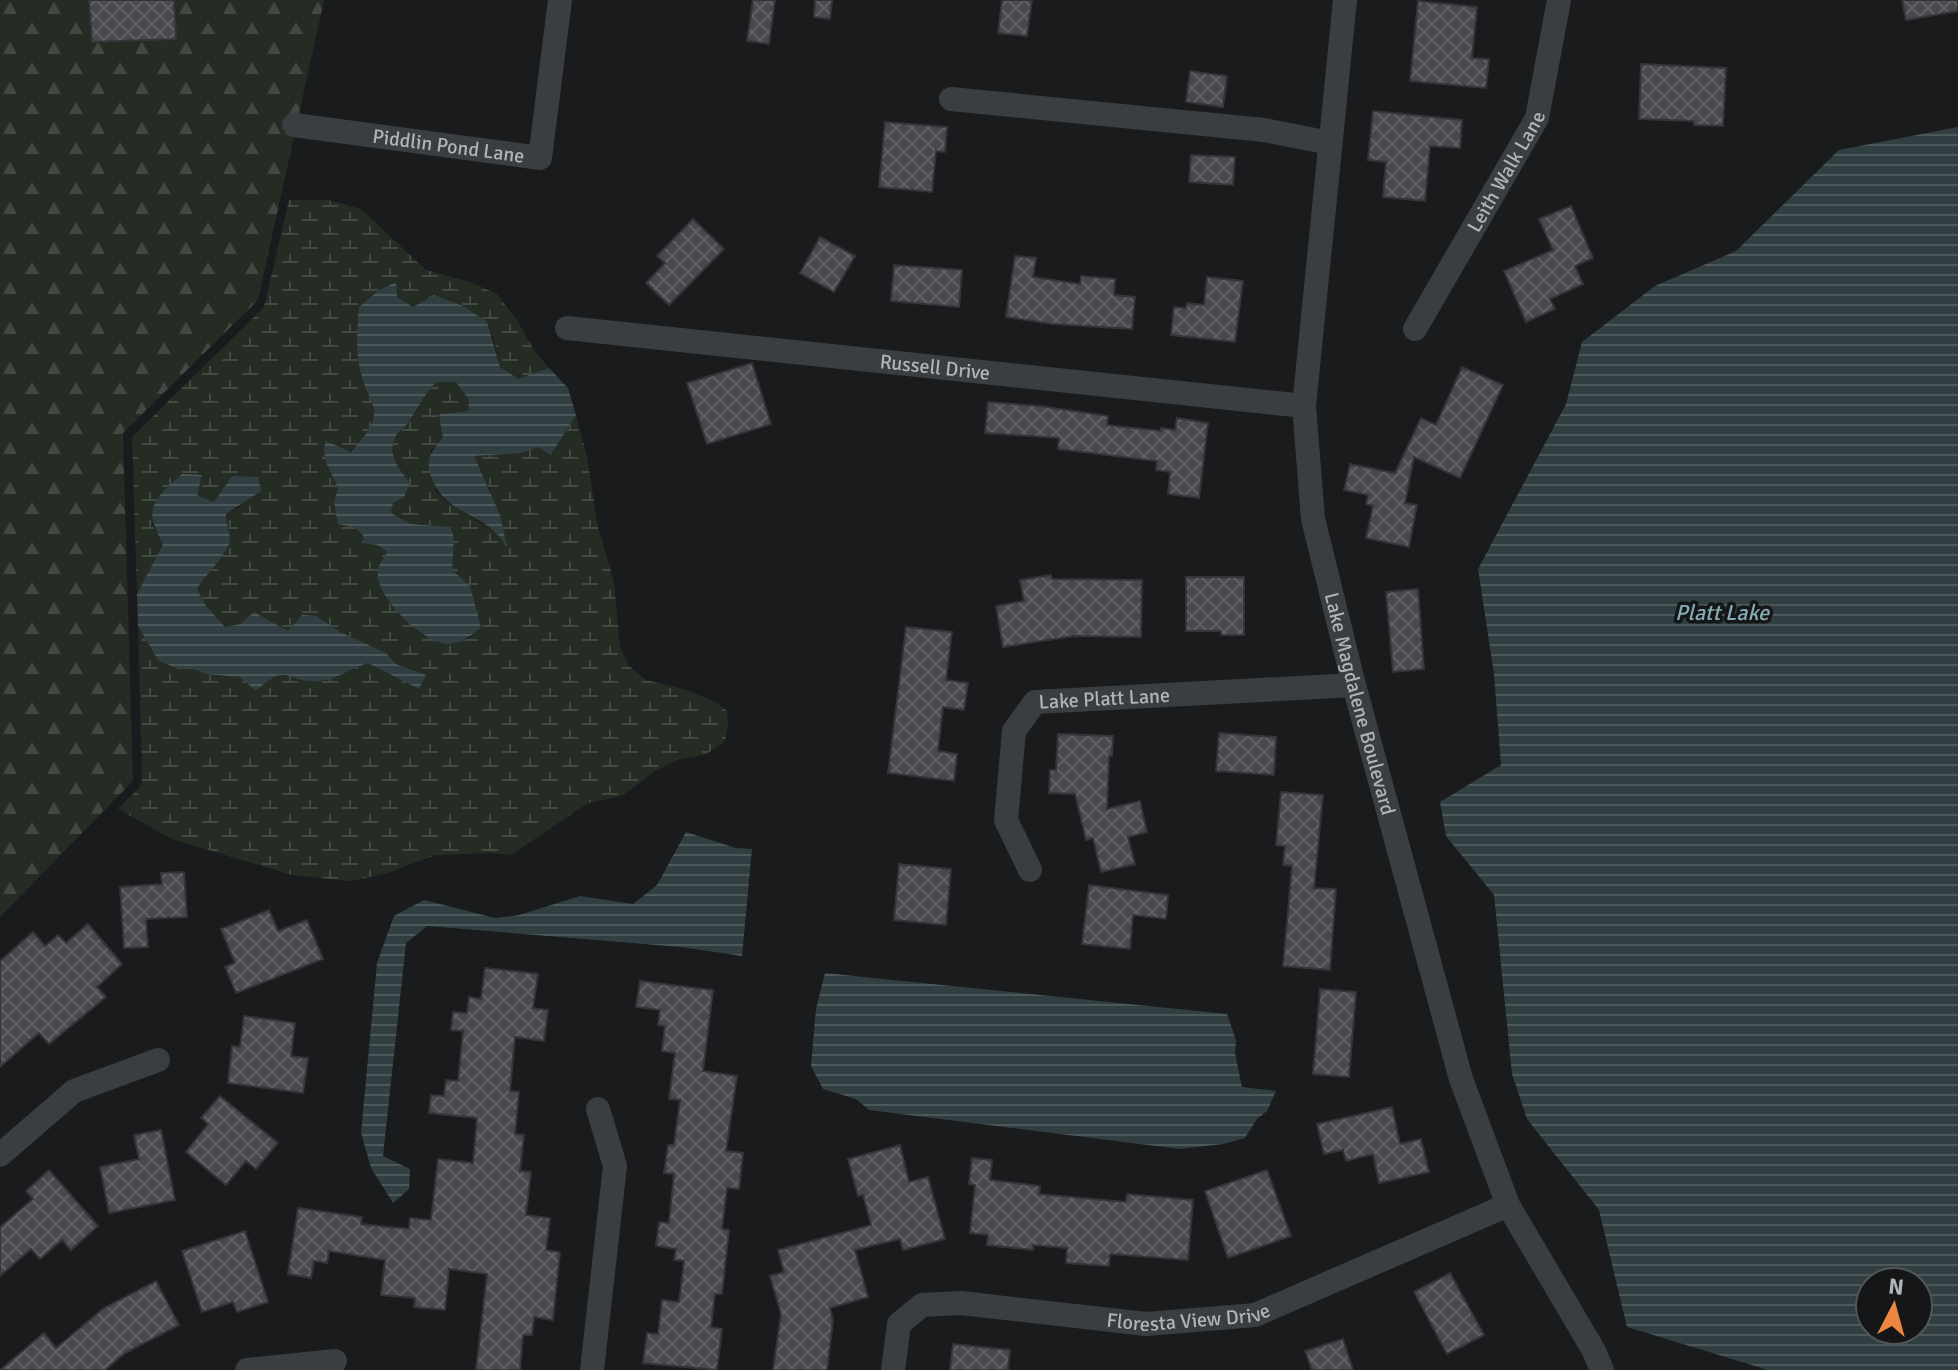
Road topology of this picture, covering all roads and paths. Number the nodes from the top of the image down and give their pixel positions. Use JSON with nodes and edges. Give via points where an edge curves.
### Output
{"nodes":[{"id":1,"x":560,"y":0,"type":"edge"},
{"id":2,"x":1345,"y":0,"type":"edge"},
{"id":3,"x":1559,"y":0,"type":"edge"},
{"id":4,"x":951,"y":99,"type":"dead end"},
{"id":5,"x":294,"y":125,"type":"dead end"},
{"id":6,"x":1330,"y":143,"type":"junction"},
{"id":7,"x":567,"y":328,"type":"dead end"},
{"id":8,"x":1415,"y":329,"type":"dead end"},
{"id":9,"x":1304,"y":406,"type":"junction"},
{"id":10,"x":1354,"y":685,"type":"junction"},
{"id":11,"x":1030,"y":870,"type":"dead end"},
{"id":12,"x":158,"y":1060,"type":"dead end"},
{"id":13,"x":598,"y":1109,"type":"dead end"},
{"id":14,"x":0,"y":1155,"type":"edge"},
{"id":15,"x":1508,"y":1205,"type":"junction"},
{"id":16,"x":335,"y":1361,"type":"dead end"},
{"id":17,"x":247,"y":1370,"type":"edge"},
{"id":18,"x":592,"y":1370,"type":"edge"},
{"id":19,"x":893,"y":1370,"type":"edge"},
{"id":20,"x":1602,"y":1370,"type":"edge"}],
"edges":[{"from":1,"to":5,"type":"street","name":"Piddlin Pond Lane","via":[[540,158]]},
{"from":2,"to":6,"type":"street","name":"Lake Magdalene Boulevard"},
{"from":3,"to":8,"type":"street","name":"Leith Walk Lane","via":[[1537,118]]},
{"from":4,"to":6,"type":"street","via":[[1264,130]]},
{"from":6,"to":9,"type":"street","name":"Lake Magdalene Boulevard"},
{"from":7,"to":9,"type":"street","name":"Russell Drive"},
{"from":9,"to":10,"type":"street","name":"Lake Magdalene Boulevard","via":[[1313,519]]},
{"from":10,"to":11,"type":"street","name":"Lake Platt Lane","via":[[1035,702],[1014,731],[1006,820]]},
{"from":10,"to":15,"type":"street","name":"Lake Magdalene Boulevard","via":[[1461,1079]]},
{"from":12,"to":14,"type":"street","via":[[74,1091]]},
{"from":13,"to":18,"type":"street","via":[[615,1166]]},
{"from":15,"to":19,"type":"street","name":"Floresta View Drive","via":[[1255,1315],[1146,1324],[961,1303],[922,1305],[899,1324]]},
{"from":15,"to":20,"type":"street","name":"Lake Magdalene Boulevard"},
{"from":16,"to":17,"type":"street"}]}
